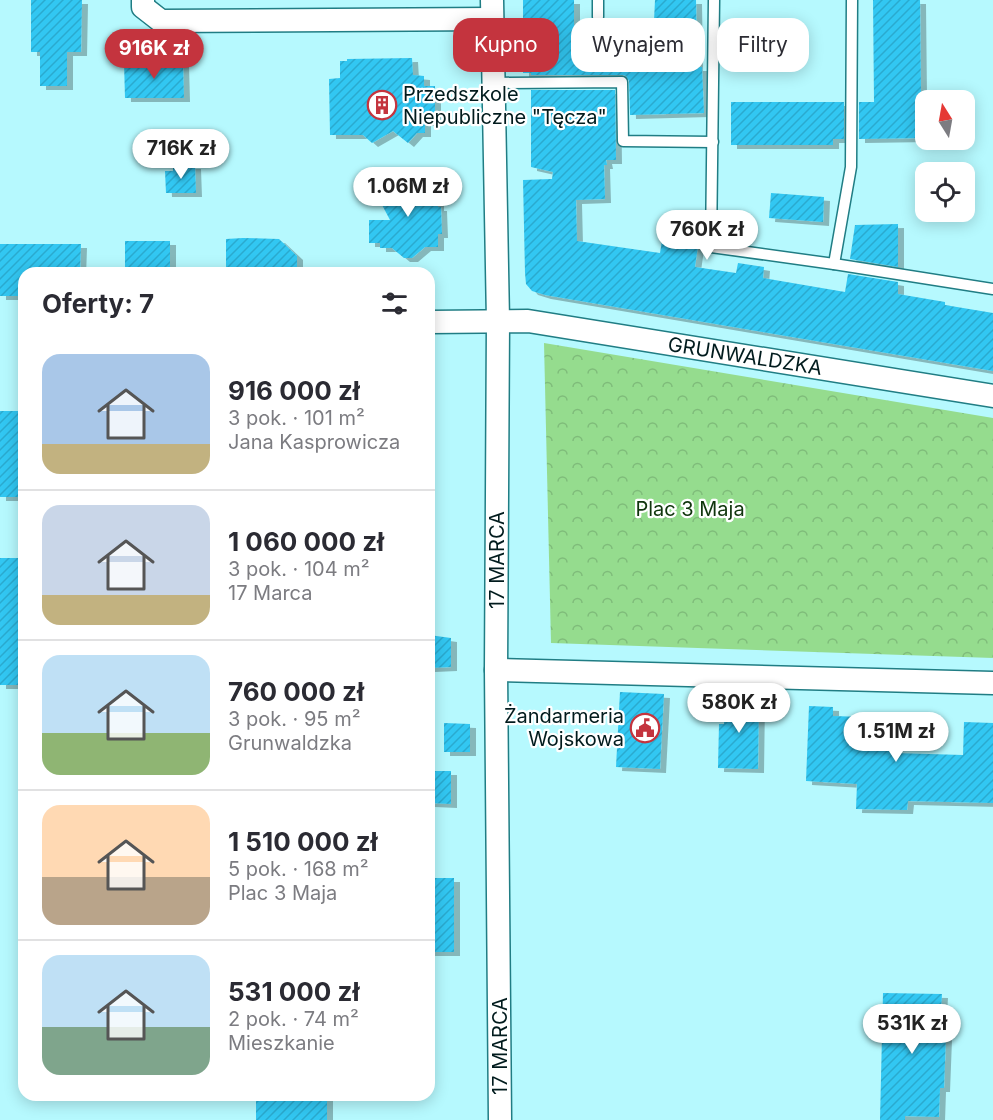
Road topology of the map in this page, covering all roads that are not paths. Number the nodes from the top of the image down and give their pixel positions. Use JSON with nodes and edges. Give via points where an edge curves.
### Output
{"nodes":[{"id":1,"x":143,"y":0,"type":"edge"},
{"id":2,"x":598,"y":0,"type":"edge"},
{"id":3,"x":714,"y":0,"type":"edge"},
{"id":4,"x":852,"y":0,"type":"edge"},
{"id":5,"x":323,"y":10,"type":"edge"},
{"id":6,"x":492,"y":10,"type":"edge"},
{"id":7,"x":598,"y":17,"type":"dead end"},
{"id":8,"x":493,"y":83,"type":"junction"},
{"id":9,"x":713,"y":141,"type":"junction"},
{"id":10,"x":834,"y":264,"type":"junction"},
{"id":11,"x":993,"y":289,"type":"edge"},
{"id":12,"x":498,"y":321,"type":"junction"},
{"id":13,"x":435,"y":322,"type":"edge"},
{"id":14,"x":993,"y":396,"type":"edge"},
{"id":15,"x":496,"y":670,"type":"junction"},
{"id":16,"x":993,"y":683,"type":"edge"},
{"id":17,"x":500,"y":1120,"type":"edge"}],
"edges":[{"from":1,"to":5,"type":"street","via":[[143,6],[161,21]]},
{"from":2,"to":7,"type":"lane"},
{"from":3,"to":9,"type":"lane"},
{"from":4,"to":10,"type":"lane","via":[[851,167]]},
{"from":5,"to":6,"type":"street"},
{"from":6,"to":8,"type":"street","name":"17 MARCA"},
{"from":8,"to":9,"type":"lane","via":[[622,82],[623,141]]},
{"from":8,"to":12,"type":"street","name":"17 MARCA"},
{"from":9,"to":10,"type":"lane","via":[[711,247]]},
{"from":10,"to":11,"type":"lane"},
{"from":12,"to":13,"type":"street","name":"GRUNWALDZKA"},
{"from":12,"to":14,"type":"street","name":"GRUNWALDZKA","via":[[535,322]]},
{"from":12,"to":15,"type":"street","name":"17 MARCA"},
{"from":15,"to":16,"type":"street"},
{"from":15,"to":17,"type":"street","name":"17 MARCA"}]}
